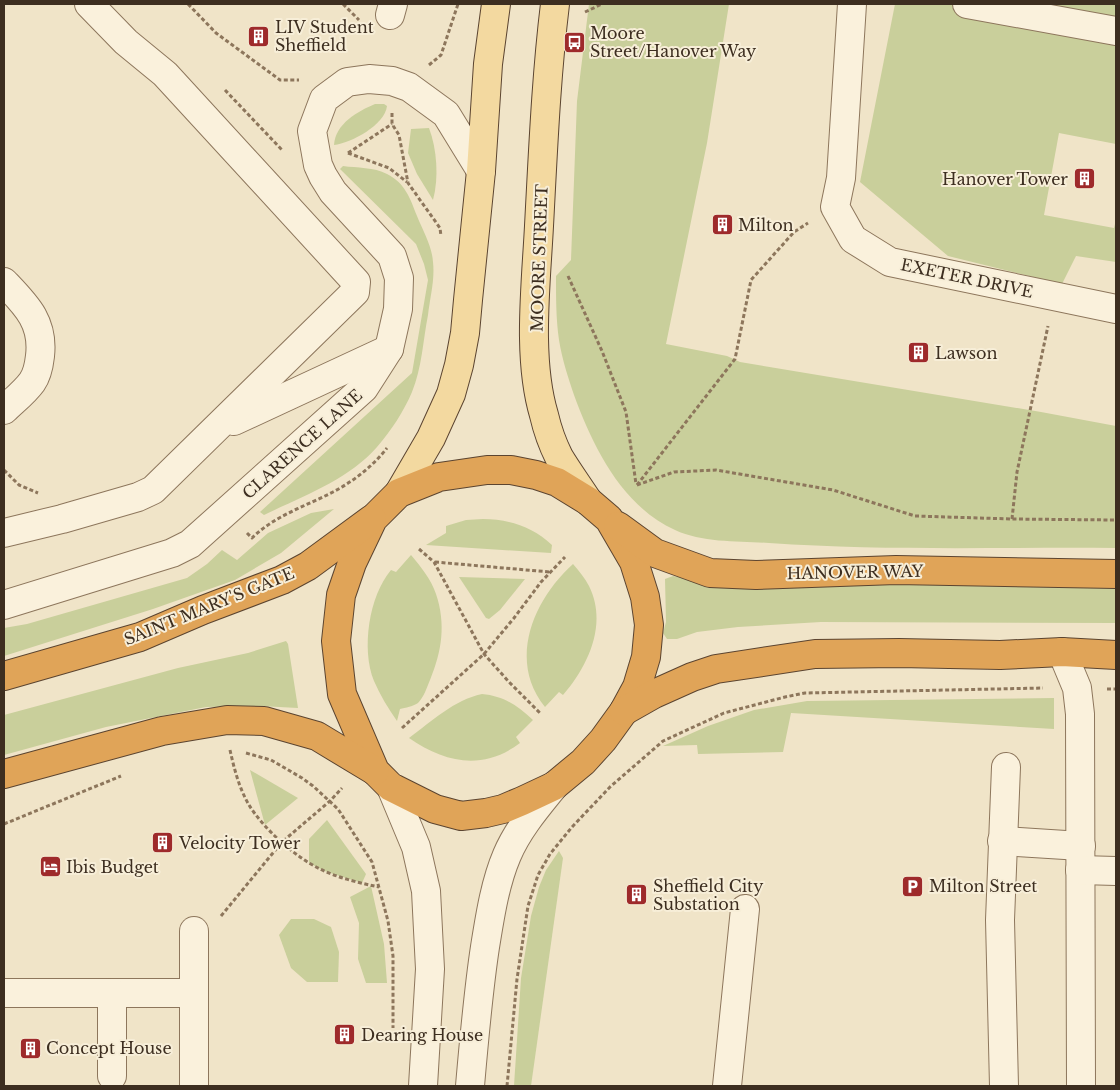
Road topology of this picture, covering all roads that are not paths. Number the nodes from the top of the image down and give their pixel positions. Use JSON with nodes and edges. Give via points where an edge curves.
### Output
{"nodes":[{"id":1,"x":89,"y":4,"type":"edge"},
{"id":2,"x":496,"y":4,"type":"edge"},
{"id":3,"x":556,"y":4,"type":"edge"},
{"id":4,"x":852,"y":4,"type":"edge"},
{"id":5,"x":967,"y":4,"type":"edge"},
{"id":6,"x":1116,"y":32,"type":"edge"},
{"id":7,"x":482,"y":171,"type":"junction"},
{"id":8,"x":4,"y":282,"type":"edge"},
{"id":9,"x":1116,"y":309,"type":"edge"},
{"id":10,"x":391,"y":338,"type":"junction"},
{"id":11,"x":250,"y":395,"type":"junction"},
{"id":12,"x":4,"y":410,"type":"edge"},
{"id":13,"x":215,"y":430,"type":"junction"},
{"id":14,"x":399,"y":493,"type":"junction"},
{"id":15,"x":588,"y":501,"type":"junction"},
{"id":16,"x":373,"y":519,"type":"junction"},
{"id":17,"x":609,"y":519,"type":"junction"},
{"id":18,"x":4,"y":533,"type":"edge"},
{"id":19,"x":1116,"y":574,"type":"edge"},
{"id":20,"x":4,"y":605,"type":"edge"},
{"id":21,"x":1062,"y":652,"type":"junction"},
{"id":22,"x":1116,"y":655,"type":"edge"},
{"id":23,"x":4,"y":676,"type":"edge"},
{"id":24,"x":624,"y":711,"type":"junction"},
{"id":25,"x":1006,"y":767,"type":"dead end"},
{"id":26,"x":4,"y":774,"type":"edge"},
{"id":27,"x":383,"y":779,"type":"junction"},
{"id":28,"x":554,"y":786,"type":"junction"},
{"id":29,"x":1002,"y":841,"type":"junction"},
{"id":30,"x":1080,"y":858,"type":"junction"},
{"id":31,"x":1116,"y":871,"type":"edge"},
{"id":32,"x":745,"y":909,"type":"dead end"},
{"id":33,"x":194,"y":931,"type":"road end"},
{"id":34,"x":4,"y":993,"type":"edge"},
{"id":35,"x":112,"y":993,"type":"junction"},
{"id":36,"x":194,"y":993,"type":"junction"},
{"id":37,"x":112,"y":1076,"type":"dead end"},
{"id":38,"x":194,"y":1086,"type":"edge"},
{"id":39,"x":423,"y":1086,"type":"edge"},
{"id":40,"x":470,"y":1086,"type":"edge"},
{"id":41,"x":727,"y":1086,"type":"edge"},
{"id":42,"x":1004,"y":1086,"type":"edge"},
{"id":43,"x":1081,"y":1086,"type":"edge"}],
"edges":[{"from":1,"to":11,"type":"street","via":[[126,42],[165,74],[356,282],[355,292]]},
{"from":2,"to":7,"type":"main road","name":"MOORE STREET","via":[[488,64]]},
{"from":3,"to":15,"type":"main road","name":"MOORE STREET","via":[[549,53],[535,301],[535,367],[544,415],[559,456]]},
{"from":4,"to":9,"type":"street","name":"EXETER DRIVE","via":[[841,178],[835,207],[853,239],[890,262]]},
{"from":5,"to":6,"type":"street"},
{"from":7,"to":10,"type":"street","name":"CLARENCE LANE","via":[[452,122],[440,109],[409,87],[369,78],[347,82],[324,99],[312,131],[318,165],[333,192],[392,256],[399,278],[398,309]]},
{"from":7,"to":14,"type":"main road","name":"MOORE STREET","via":[[465,333],[451,394],[431,438]]},
{"from":8,"to":12,"type":"street","via":[[32,315],[39,329],[41,347],[33,381]]},
{"from":10,"to":11,"type":"street"},
{"from":10,"to":13,"type":"street"},
{"from":10,"to":20,"type":"street","name":"CLARENCE LANE","via":[[364,388],[190,544],[172,553]]},
{"from":11,"to":13,"type":"street"},
{"from":13,"to":18,"type":"street","via":[[153,490],[62,519]]},
{"from":14,"to":15,"type":"highway","name":"MOORE STREET","via":[[439,477],[510,470],[557,482]]},
{"from":14,"to":16,"type":"highway","name":"MOORE STREET"},
{"from":15,"to":17,"type":"highway","name":"MOORE STREET"},
{"from":16,"to":23,"type":"highway","name":"SAINT MARY'S GATE","via":[[308,566],[282,580],[140,637]]},
{"from":16,"to":27,"type":"highway","name":"MOORE STREET","via":[[341,595],[336,641],[342,694]]},
{"from":17,"to":19,"type":"highway","name":"HANOVER WAY","via":[[655,553],[710,573],[896,570]]},
{"from":17,"to":24,"type":"highway","name":"MOORE STREET","via":[[634,562],[645,597],[648,625],[646,657],[637,687]]},
{"from":21,"to":22,"type":"highway"},
{"from":21,"to":24,"type":"highway","via":[[815,654],[716,669],[692,677]]},
{"from":21,"to":30,"type":"street","via":[[1077,688],[1080,714]]},
{"from":24,"to":28,"type":"highway","name":"MOORE STREET","via":[[583,762]]},
{"from":25,"to":29,"type":"street"},
{"from":26,"to":27,"type":"highway","via":[[162,731],[228,720],[264,721],[317,736]]},
{"from":27,"to":28,"type":"highway","name":"MOORE STREET","via":[[435,809],[462,816],[503,809]]},
{"from":27,"to":39,"type":"street","name":"MOORE STREET","via":[[416,847],[426,891],[430,969]]},
{"from":28,"to":40,"type":"street","name":"MOORE STREET","via":[[524,824],[507,854],[498,882],[480,977]]},
{"from":29,"to":30,"type":"street"},
{"from":29,"to":42,"type":"street","via":[[1000,920]]},
{"from":30,"to":31,"type":"street"},
{"from":30,"to":43,"type":"street"},
{"from":32,"to":41,"type":"street"},
{"from":33,"to":36,"type":"street"},
{"from":34,"to":35,"type":"street"},
{"from":35,"to":36,"type":"street"},
{"from":35,"to":37,"type":"street"},
{"from":36,"to":38,"type":"street"}]}
